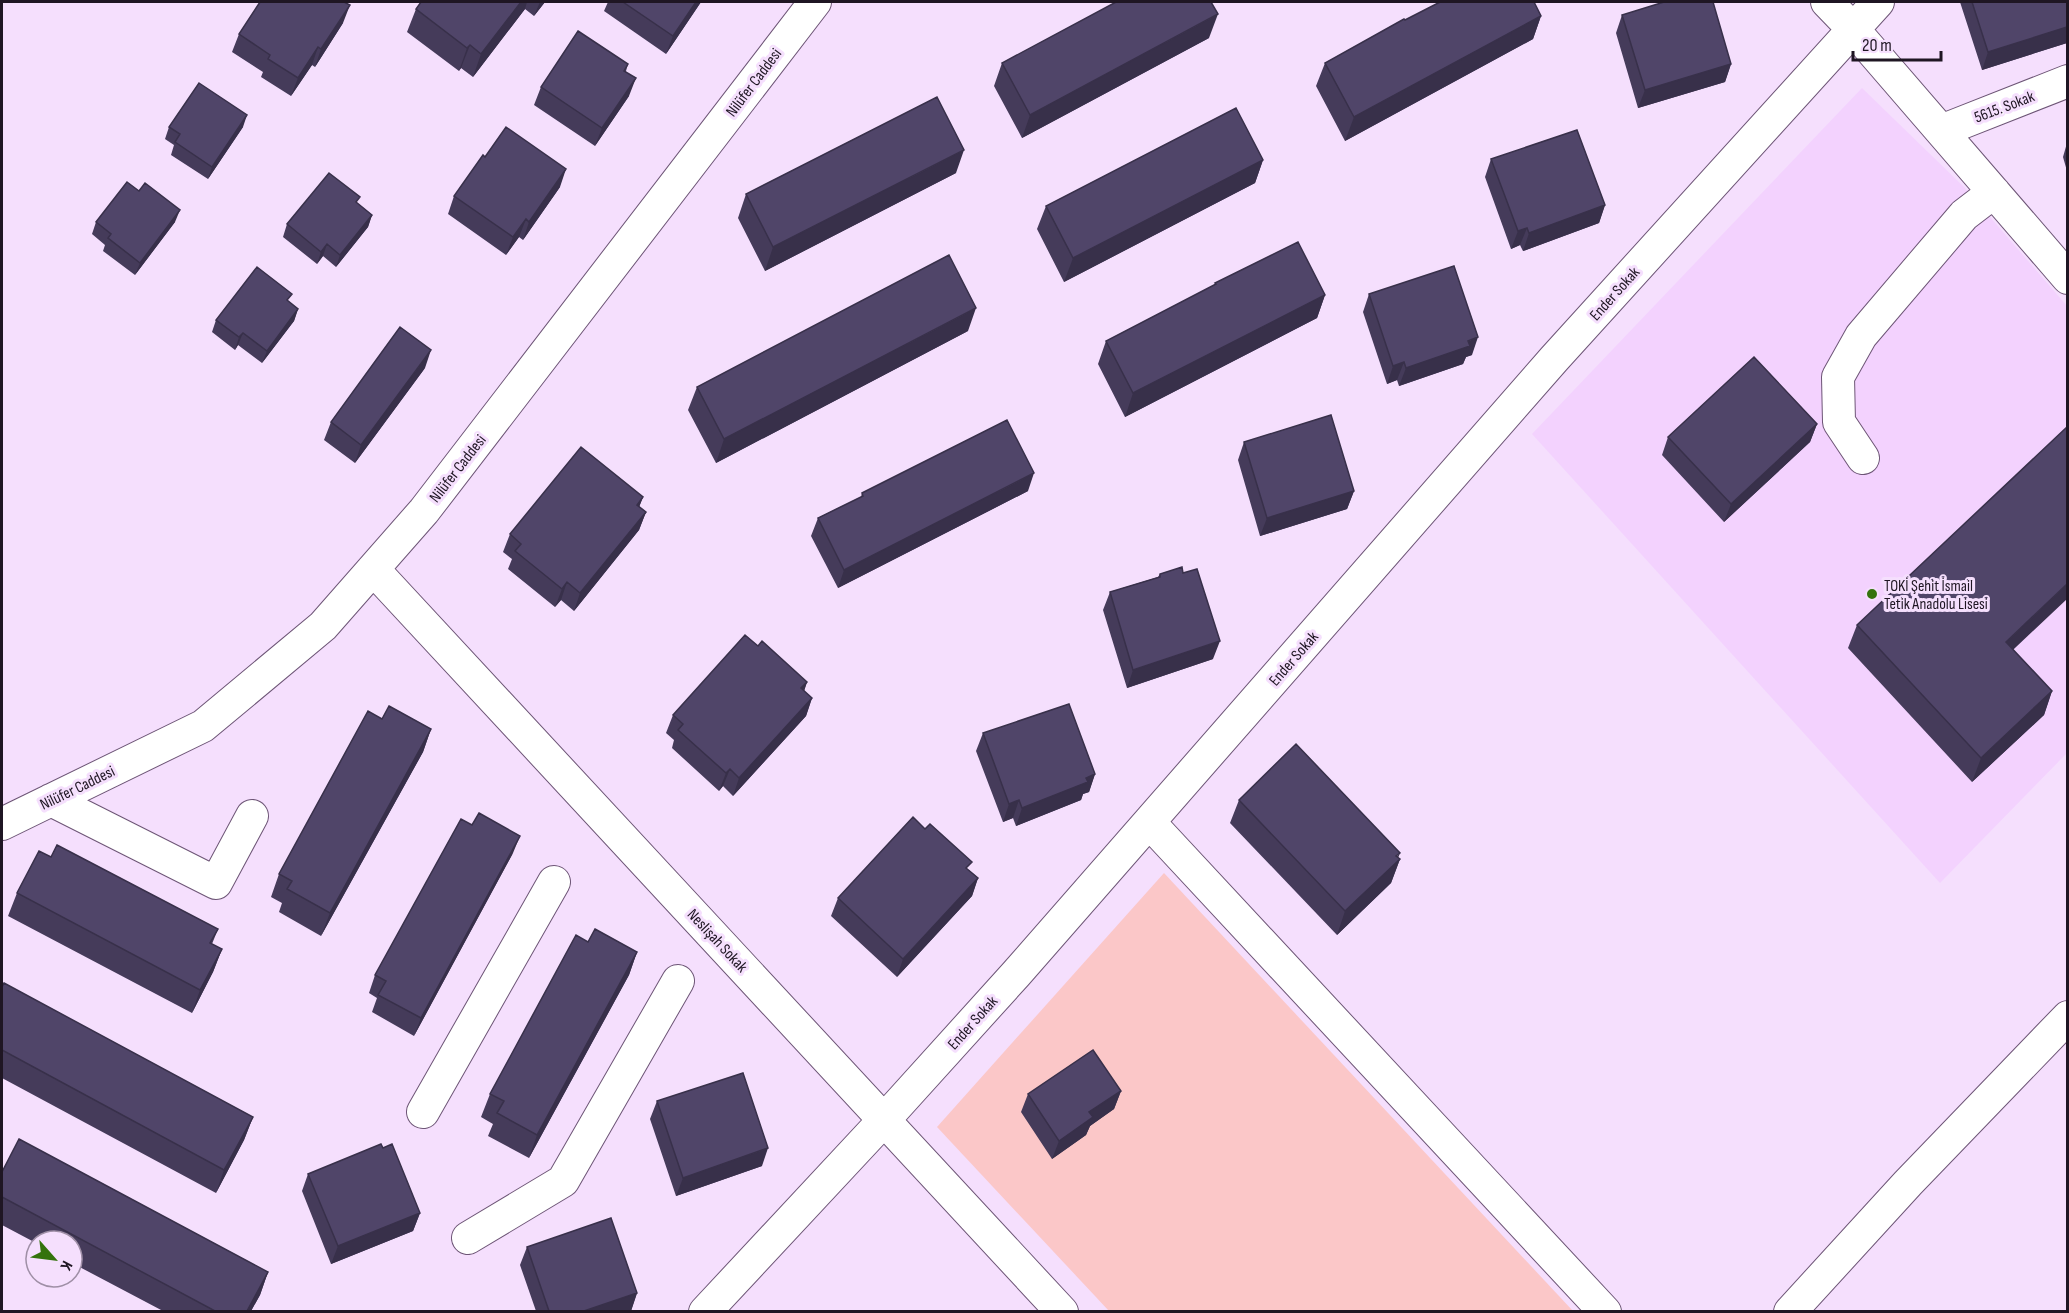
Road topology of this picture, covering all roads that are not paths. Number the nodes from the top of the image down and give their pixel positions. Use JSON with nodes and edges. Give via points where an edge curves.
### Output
{"nodes":[{"id":1,"x":815,"y":2,"type":"edge"},
{"id":2,"x":1827,"y":2,"type":"edge"},
{"id":3,"x":1878,"y":2,"type":"edge"},
{"id":4,"x":1853,"y":29,"type":"junction"},
{"id":5,"x":2067,"y":81,"type":"edge"},
{"id":6,"x":1941,"y":130,"type":"junction"},
{"id":7,"x":1994,"y":192,"type":"junction"},
{"id":8,"x":2062,"y":262,"type":"edge"},
{"id":9,"x":1863,"y":458,"type":"dead end"},
{"id":10,"x":373,"y":569,"type":"junction"},
{"id":11,"x":51,"y":800,"type":"junction"},
{"id":12,"x":252,"y":816,"type":"dead end"},
{"id":13,"x":1149,"y":822,"type":"junction"},
{"id":14,"x":2,"y":824,"type":"edge"},
{"id":15,"x":554,"y":882,"type":"dead end"},
{"id":16,"x":678,"y":981,"type":"dead end"},
{"id":17,"x":2067,"y":1017,"type":"edge"},
{"id":18,"x":423,"y":1112,"type":"dead end"},
{"id":19,"x":884,"y":1120,"type":"junction"},
{"id":20,"x":468,"y":1238,"type":"dead end"},
{"id":21,"x":705,"y":1311,"type":"edge"},
{"id":22,"x":1062,"y":1311,"type":"edge"},
{"id":23,"x":1605,"y":1311,"type":"edge"},
{"id":24,"x":1790,"y":1311,"type":"edge"}],
"edges":[{"from":1,"to":10,"type":"street","name":"Nilüfer Caddesi","via":[[424,511]]},
{"from":2,"to":4,"type":"street"},
{"from":3,"to":4,"type":"street","name":"Ender Sokak"},
{"from":4,"to":6,"type":"street"},
{"from":4,"to":13,"type":"street","name":"Ender Sokak","via":[[1562,351]]},
{"from":5,"to":6,"type":"street","name":"5615. Sokak"},
{"from":6,"to":7,"type":"street"},
{"from":7,"to":8,"type":"street"},
{"from":7,"to":9,"type":"street","via":[[1964,215],[1861,336],[1838,377],[1839,422]]},
{"from":10,"to":11,"type":"street","name":"Nilüfer Caddesi","via":[[323,626],[203,726]]},
{"from":10,"to":19,"type":"street","name":"Neslişah Sokak"},
{"from":11,"to":12,"type":"street","via":[[216,883]]},
{"from":11,"to":14,"type":"street","name":"Nilüfer Caddesi"},
{"from":13,"to":19,"type":"street","name":"Ender Sokak"},
{"from":13,"to":23,"type":"street"},
{"from":15,"to":18,"type":"street"},
{"from":16,"to":20,"type":"street","via":[[563,1181]]},
{"from":17,"to":24,"type":"street"},
{"from":19,"to":21,"type":"street","name":"Ender Sokak"},
{"from":19,"to":22,"type":"street","name":"Neslişah Sokak"}]}
